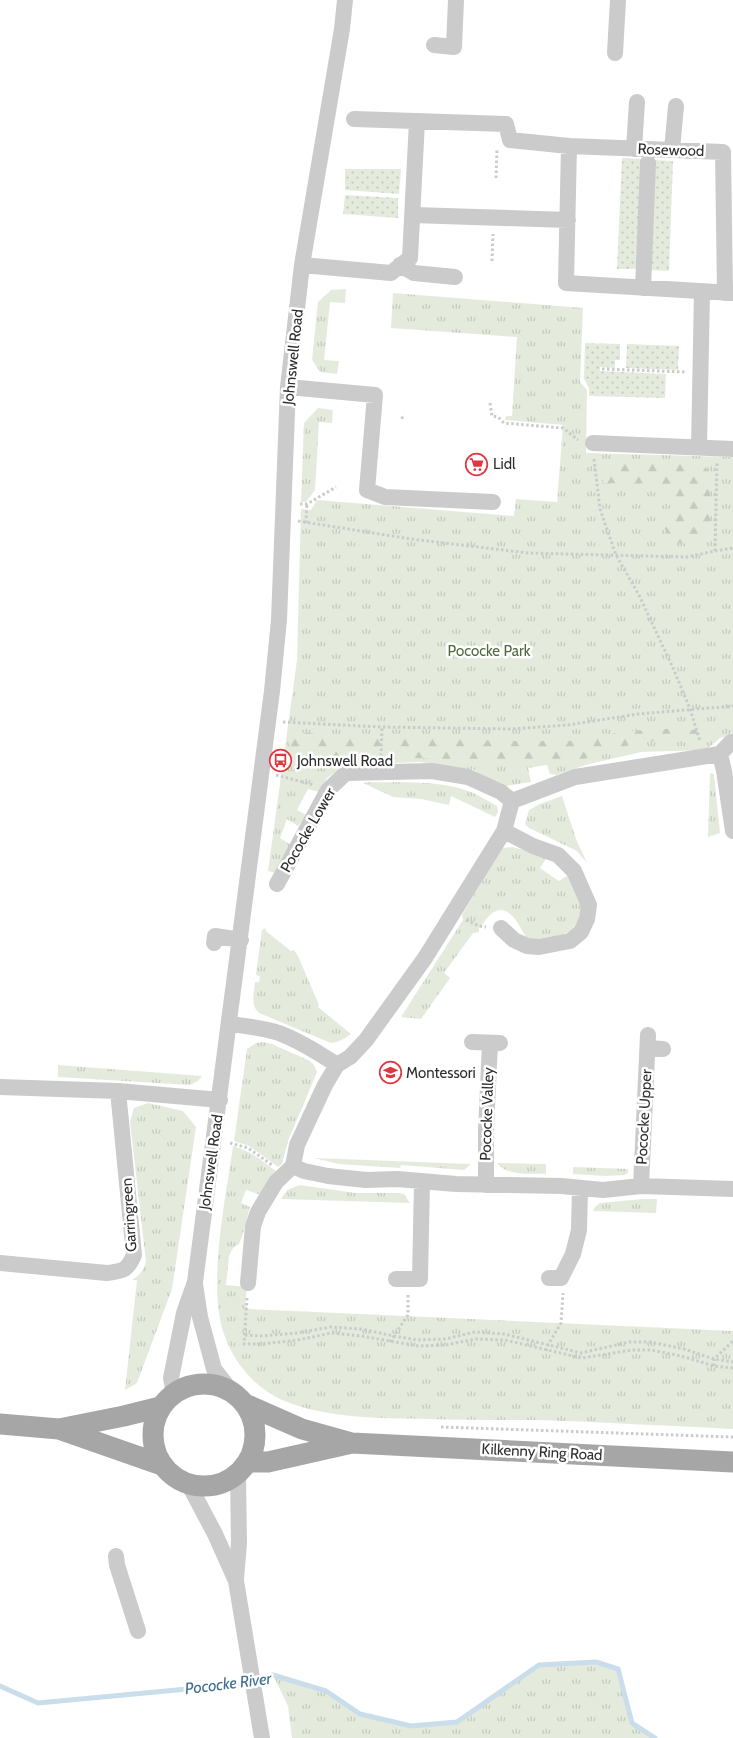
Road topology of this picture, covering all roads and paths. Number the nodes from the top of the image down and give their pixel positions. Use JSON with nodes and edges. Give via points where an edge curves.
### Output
{"nodes":[{"id":1,"x":345,"y":0,"type":"edge"},
{"id":2,"x":456,"y":0,"type":"edge"},
{"id":3,"x":618,"y":0,"type":"edge"},
{"id":4,"x":434,"y":45,"type":"dead end"},
{"id":5,"x":615,"y":53,"type":"dead end"},
{"id":6,"x":637,"y":102,"type":"dead end"},
{"id":7,"x":676,"y":106,"type":"dead end"},
{"id":8,"x":354,"y":120,"type":"dead end"},
{"id":9,"x":417,"y":121,"type":"junction"},
{"id":10,"x":497,"y":146,"type":"dead end"},
{"id":11,"x":569,"y":146,"type":"junction"},
{"id":12,"x":634,"y":149,"type":"junction"},
{"id":13,"x":672,"y":150,"type":"junction"},
{"id":14,"x":648,"y":163,"type":"dead end"},
{"id":15,"x":496,"y":178,"type":"dead end"},
{"id":16,"x":413,"y":215,"type":"junction"},
{"id":17,"x":568,"y":220,"type":"junction"},
{"id":18,"x":492,"y":242,"type":"dead end"},
{"id":19,"x":492,"y":261,"type":"dead end"},
{"id":20,"x":302,"y":265,"type":"junction"},
{"id":21,"x":400,"y":266,"type":"junction"},
{"id":22,"x":455,"y":277,"type":"dead end"},
{"id":23,"x":643,"y":288,"type":"junction"},
{"id":24,"x":702,"y":292,"type":"junction"},
{"id":25,"x":729,"y":293,"type":"edge"},
{"id":26,"x":602,"y":369,"type":"dead end"},
{"id":27,"x":692,"y":372,"type":"dead end"},
{"id":28,"x":288,"y":387,"type":"junction"},
{"id":29,"x":490,"y":402,"type":"dead end"},
{"id":30,"x":403,"y":414,"type":"dead end"},
{"id":31,"x":402,"y":419,"type":"dead end"},
{"id":32,"x":590,"y":447,"type":"junction"},
{"id":33,"x":700,"y":447,"type":"junction"},
{"id":34,"x":725,"y":449,"type":"edge"},
{"id":35,"x":336,"y":487,"type":"dead end"},
{"id":36,"x":493,"y":502,"type":"dead end"},
{"id":37,"x":299,"y":504,"type":"dead end"},
{"id":38,"x":307,"y":504,"type":"junction"},
{"id":39,"x":306,"y":522,"type":"dead end"},
{"id":40,"x":318,"y":525,"type":"dead end"},
{"id":41,"x":733,"y":548,"type":"edge"},
{"id":42,"x":715,"y":551,"type":"junction"},
{"id":43,"x":616,"y":555,"type":"junction"},
{"id":44,"x":733,"y":706,"type":"edge"},
{"id":45,"x":690,"y":709,"type":"junction"},
{"id":46,"x":280,"y":722,"type":"dead end"},
{"id":47,"x":382,"y":727,"type":"junction"},
{"id":48,"x":733,"y":742,"type":"edge"},
{"id":49,"x":702,"y":745,"type":"dead end"},
{"id":50,"x":720,"y":754,"type":"junction"},
{"id":51,"x":380,"y":762,"type":"dead end"},
{"id":52,"x":263,"y":772,"type":"junction"},
{"id":53,"x":328,"y":790,"type":"junction"},
{"id":54,"x":512,"y":801,"type":"junction"},
{"id":55,"x":504,"y":831,"type":"junction"},
{"id":56,"x":733,"y":831,"type":"edge"},
{"id":57,"x":277,"y":884,"type":"dead end"},
{"id":58,"x":452,"y":914,"type":"junction"},
{"id":59,"x":501,"y":928,"type":"joint"},
{"id":60,"x":241,"y":940,"type":"junction"},
{"id":61,"x":214,"y":943,"type":"dead end"},
{"id":62,"x":230,"y":1024,"type":"junction"},
{"id":63,"x":472,"y":1042,"type":"dead end"},
{"id":64,"x":653,"y":1044,"type":"dead end"},
{"id":65,"x":337,"y":1065,"type":"junction"},
{"id":66,"x":0,"y":1087,"type":"edge"},
{"id":67,"x":118,"y":1092,"type":"junction"},
{"id":68,"x":220,"y":1100,"type":"junction"},
{"id":69,"x":214,"y":1140,"type":"junction"},
{"id":70,"x":286,"y":1168,"type":"junction"},
{"id":71,"x":422,"y":1181,"type":"junction"},
{"id":72,"x":486,"y":1185,"type":"junction"},
{"id":73,"x":640,"y":1186,"type":"junction"},
{"id":74,"x":580,"y":1188,"type":"junction"},
{"id":75,"x":733,"y":1189,"type":"edge"},
{"id":76,"x":0,"y":1263,"type":"edge"},
{"id":77,"x":549,"y":1278,"type":"dead end"},
{"id":78,"x":396,"y":1279,"type":"dead end"},
{"id":79,"x":195,"y":1282,"type":"junction"},
{"id":80,"x":248,"y":1289,"type":"joint"},
{"id":81,"x":408,"y":1297,"type":"dead end"},
{"id":82,"x":563,"y":1302,"type":"dead end"},
{"id":83,"x":245,"y":1335,"type":"junction"},
{"id":84,"x":394,"y":1336,"type":"junction"},
{"id":85,"x":733,"y":1341,"type":"edge"},
{"id":86,"x":390,"y":1342,"type":"junction"},
{"id":87,"x":548,"y":1345,"type":"junction"},
{"id":88,"x":546,"y":1350,"type":"junction"},
{"id":89,"x":714,"y":1359,"type":"junction"},
{"id":90,"x":733,"y":1362,"type":"edge"},
{"id":91,"x":714,"y":1366,"type":"junction"},
{"id":92,"x":733,"y":1368,"type":"edge"},
{"id":93,"x":238,"y":1398,"type":"junction"},
{"id":94,"x":167,"y":1400,"type":"junction"},
{"id":95,"x":0,"y":1424,"type":"edge"},
{"id":96,"x":432,"y":1426,"type":"dead end"},
{"id":97,"x":59,"y":1429,"type":"junction"},
{"id":98,"x":733,"y":1437,"type":"edge"},
{"id":99,"x":352,"y":1443,"type":"junction"},
{"id":100,"x":733,"y":1462,"type":"edge"},
{"id":101,"x":162,"y":1465,"type":"junction"},
{"id":102,"x":243,"y":1468,"type":"junction"},
{"id":103,"x":188,"y":1484,"type":"junction"},
{"id":104,"x":116,"y":1556,"type":"dead end"},
{"id":105,"x":236,"y":1581,"type":"junction"},
{"id":106,"x":138,"y":1631,"type":"dead end"},
{"id":107,"x":262,"y":1738,"type":"edge"}],
"edges":[{"from":1,"to":20,"type":"street","name":"Johnswell Road"},
{"from":2,"to":4,"type":"street","via":[[454,47]]},
{"from":3,"to":5,"type":"street"},
{"from":6,"to":12,"type":"street"},
{"from":7,"to":13,"type":"street"},
{"from":8,"to":9,"type":"street","name":"Rosewood"},
{"from":9,"to":11,"type":"street","name":"Rosewood","via":[[506,124],[510,140]]},
{"from":9,"to":16,"type":"street"},
{"from":10,"to":15,"type":"path"},
{"from":11,"to":12,"type":"street","name":"Rosewood"},
{"from":11,"to":17,"type":"street","name":"Rosewood"},
{"from":12,"to":13,"type":"street","name":"Rosewood"},
{"from":13,"to":25,"type":"street","name":"Rosewood","via":[[723,152]]},
{"from":14,"to":23,"type":"street"},
{"from":16,"to":17,"type":"street"},
{"from":16,"to":21,"type":"street","via":[[410,258]]},
{"from":17,"to":23,"type":"street","name":"Rosewood","via":[[566,284]]},
{"from":18,"to":19,"type":"path"},
{"from":20,"to":21,"type":"street","via":[[391,273]]},
{"from":20,"to":28,"type":"street","name":"Johnswell Road"},
{"from":21,"to":22,"type":"street","via":[[414,273]]},
{"from":23,"to":24,"type":"street","name":"Rosewood"},
{"from":24,"to":25,"type":"street","name":"Rosewood"},
{"from":24,"to":33,"type":"street"},
{"from":26,"to":27,"type":"path"},
{"from":28,"to":36,"type":"street","via":[[375,395],[367,490],[386,497]]},
{"from":28,"to":52,"type":"street","name":"Johnswell Road","via":[[279,620]]},
{"from":29,"to":32,"type":"path","via":[[492,416],[504,423],[563,428]]},
{"from":30,"to":31,"type":"path"},
{"from":32,"to":33,"type":"street"},
{"from":32,"to":43,"type":"path","via":[[600,509]]},
{"from":33,"to":34,"type":"street"},
{"from":34,"to":42,"type":"path"},
{"from":35,"to":38,"type":"path"},
{"from":37,"to":38,"type":"path"},
{"from":38,"to":39,"type":"path"},
{"from":40,"to":43,"type":"path","via":[[528,553]]},
{"from":41,"to":42,"type":"path"},
{"from":42,"to":43,"type":"path","via":[[686,557]]},
{"from":43,"to":45,"type":"path","via":[[674,668]]},
{"from":44,"to":45,"type":"path"},
{"from":45,"to":47,"type":"path","via":[[511,729]]},
{"from":45,"to":49,"type":"path"},
{"from":46,"to":47,"type":"path"},
{"from":47,"to":51,"type":"path"},
{"from":48,"to":50,"type":"street"},
{"from":50,"to":54,"type":"street","via":[[575,777]]},
{"from":50,"to":56,"type":"street"},
{"from":52,"to":53,"type":"path"},
{"from":52,"to":60,"type":"street","name":"Johnswell Road"},
{"from":53,"to":54,"type":"street","name":"Pococke Lower","via":[[346,773],[432,772],[468,777],[501,792]]},
{"from":53,"to":57,"type":"street","name":"Pococke Lower"},
{"from":54,"to":55,"type":"street"},
{"from":55,"to":58,"type":"street"},
{"from":55,"to":59,"type":"street","via":[[558,855],[574,871],[589,905],[581,932],[570,941],[527,946]]},
{"from":58,"to":59,"type":"path","via":[[479,926]]},
{"from":58,"to":65,"type":"street","via":[[425,958],[366,1040]]},
{"from":60,"to":61,"type":"street","via":[[215,936]]},
{"from":60,"to":62,"type":"street","name":"Johnswell Road"},
{"from":62,"to":65,"type":"street","via":[[280,1034]]},
{"from":62,"to":68,"type":"street","name":"Johnswell Road"},
{"from":63,"to":72,"type":"street","name":"Pococke Valley","via":[[495,1043],[486,1130]]},
{"from":64,"to":73,"type":"street","name":"Pococke Upper"},
{"from":65,"to":70,"type":"street"},
{"from":66,"to":67,"type":"street"},
{"from":67,"to":68,"type":"street"},
{"from":67,"to":76,"type":"street","name":"Garringreen","via":[[134,1256],[129,1266],[122,1271],[107,1273]]},
{"from":68,"to":69,"type":"street","name":"Johnswell Road"},
{"from":69,"to":70,"type":"path","via":[[248,1148]]},
{"from":69,"to":79,"type":"street","name":"Johnswell Road"},
{"from":70,"to":71,"type":"street","via":[[352,1179]]},
{"from":70,"to":80,"type":"street","via":[[258,1212],[253,1226]]},
{"from":71,"to":72,"type":"street"},
{"from":71,"to":78,"type":"street","via":[[420,1279]]},
{"from":72,"to":74,"type":"street"},
{"from":73,"to":74,"type":"street","name":"Pococke Upper","via":[[603,1190]]},
{"from":73,"to":75,"type":"street","name":"Pococke Upper"},
{"from":74,"to":77,"type":"street","via":[[579,1230],[573,1254],[561,1278]]},
{"from":79,"to":93,"type":"street","name":"Johnswell Road","via":[[200,1317],[214,1369]]},
{"from":79,"to":94,"type":"street","name":"Johnswell Road","via":[[184,1314]]},
{"from":80,"to":83,"type":"path"},
{"from":81,"to":84,"type":"path","via":[[408,1315]]},
{"from":82,"to":87,"type":"path","via":[[561,1324]]},
{"from":83,"to":84,"type":"path","via":[[296,1333],[331,1327]]},
{"from":83,"to":86,"type":"path","via":[[244,1344],[280,1342],[331,1333]]},
{"from":84,"to":86,"type":"path"},
{"from":84,"to":87,"type":"path","via":[[417,1340],[445,1339],[475,1332],[504,1334]]},
{"from":85,"to":89,"type":"path"},
{"from":86,"to":88,"type":"path","via":[[418,1346],[476,1339],[505,1340]]},
{"from":87,"to":88,"type":"path"},
{"from":87,"to":89,"type":"path","via":[[581,1353],[629,1342],[650,1342]]},
{"from":88,"to":91,"type":"path","via":[[582,1358],[651,1350]]},
{"from":89,"to":90,"type":"path"},
{"from":89,"to":91,"type":"path"},
{"from":91,"to":92,"type":"path"},
{"from":93,"to":94,"type":"main road","via":[[212,1384],[195,1384]]},
{"from":93,"to":99,"type":"main road","name":"Kilkenny Ring Road","via":[[302,1429]]},
{"from":93,"to":102,"type":"main road","via":[[255,1425],[255,1442]]},
{"from":94,"to":97,"type":"main road","via":[[124,1416]]},
{"from":94,"to":101,"type":"main road","via":[[151,1431]]},
{"from":95,"to":97,"type":"main road"},
{"from":96,"to":98,"type":"path"},
{"from":97,"to":101,"type":"main road"},
{"from":99,"to":100,"type":"main road","name":"Kilkenny Ring Road"},
{"from":99,"to":102,"type":"main road","name":"Kilkenny Ring Road"},
{"from":101,"to":103,"type":"main road","via":[[176,1479]]},
{"from":102,"to":103,"type":"main road","via":[[224,1483],[205,1487]]},
{"from":102,"to":105,"type":"street"},
{"from":103,"to":105,"type":"street"},
{"from":104,"to":106,"type":"street"},
{"from":105,"to":107,"type":"street"}]}
